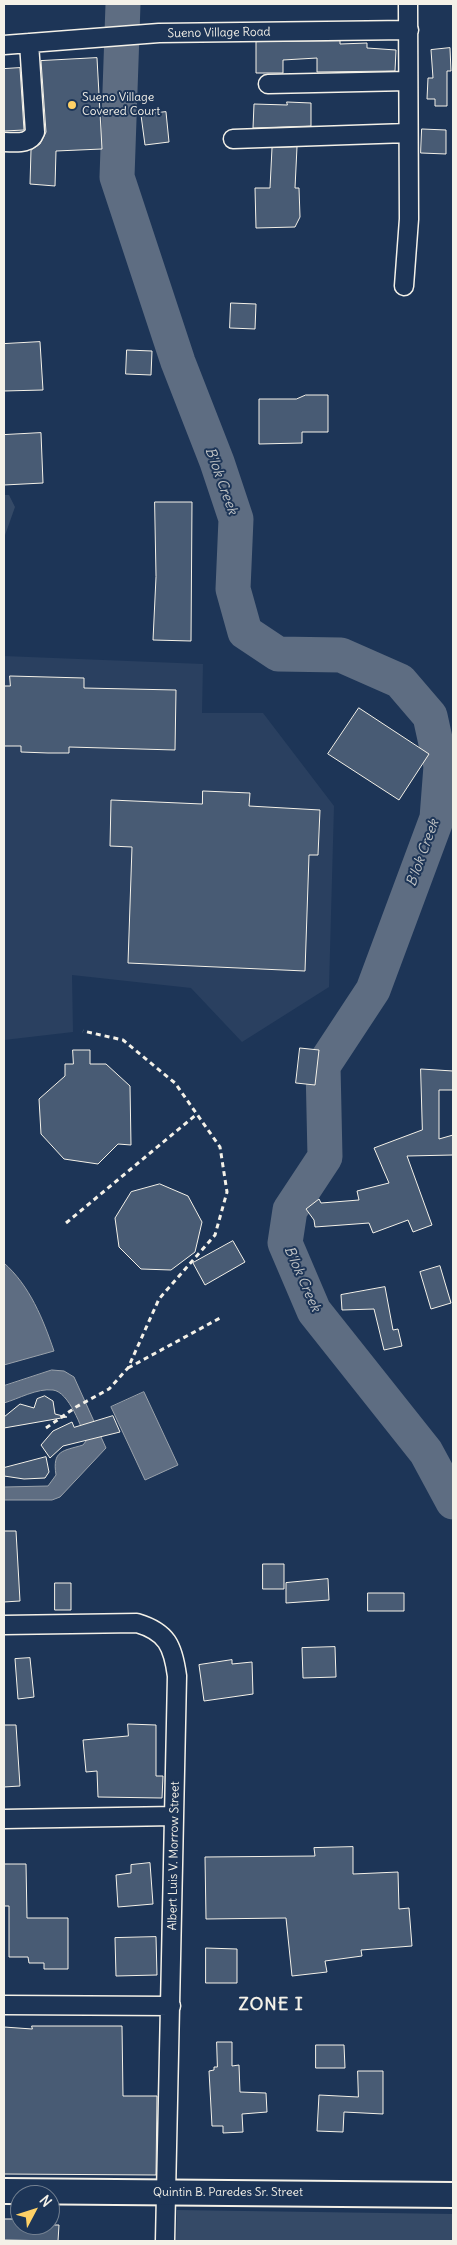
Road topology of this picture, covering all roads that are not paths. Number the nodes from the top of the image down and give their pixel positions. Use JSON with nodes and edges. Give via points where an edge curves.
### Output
{"nodes":[{"id":1,"x":408,"y":4,"type":"edge"},
{"id":2,"x":408,"y":30,"type":"junction"},
{"id":3,"x":29,"y":43,"type":"junction"},
{"id":4,"x":4,"y":44,"type":"edge"},
{"id":5,"x":408,"y":81,"type":"junction"},
{"id":6,"x":268,"y":84,"type":"dead end"},
{"id":7,"x":407,"y":133,"type":"junction"},
{"id":8,"x":233,"y":139,"type":"dead end"},
{"id":9,"x":4,"y":142,"type":"edge"},
{"id":10,"x":404,"y":286,"type":"dead end"},
{"id":11,"x":4,"y":1626,"type":"edge"},
{"id":12,"x":174,"y":1816,"type":"junction"},
{"id":13,"x":4,"y":1819,"type":"edge"},
{"id":14,"x":4,"y":2005,"type":"edge"},
{"id":15,"x":171,"y":2006,"type":"junction"},
{"id":16,"x":4,"y":2192,"type":"edge"},
{"id":17,"x":168,"y":2193,"type":"junction"},
{"id":18,"x":453,"y":2195,"type":"edge"},
{"id":19,"x":165,"y":2241,"type":"edge"}],
"edges":[{"from":1,"to":2,"type":"street"},
{"from":2,"to":3,"type":"street","name":"Sueno Village Road","via":[[159,33]]},
{"from":2,"to":5,"type":"street"},
{"from":3,"to":4,"type":"street","name":"Sueno Village Road"},
{"from":3,"to":9,"type":"street","via":[[35,132],[28,141]]},
{"from":5,"to":6,"type":"street"},
{"from":5,"to":7,"type":"street"},
{"from":7,"to":8,"type":"street"},
{"from":7,"to":10,"type":"street","via":[[409,219]]},
{"from":11,"to":12,"type":"street","name":"Albert Luis V. Morrow Street","via":[[137,1623],[153,1628],[167,1640],[177,1676]]},
{"from":12,"to":13,"type":"street"},
{"from":12,"to":15,"type":"street","name":"Albert Luis V. Morrow Street"},
{"from":14,"to":15,"type":"street"},
{"from":15,"to":17,"type":"street","name":"Albert Luis V. Morrow Street"},
{"from":16,"to":17,"type":"main road","name":"Quintin B. Paredes Sr. Street"},
{"from":17,"to":18,"type":"main road","name":"Quintin B. Paredes Sr. Street"},
{"from":17,"to":19,"type":"street","name":"Albert Luis V. Morrow Street"}]}
